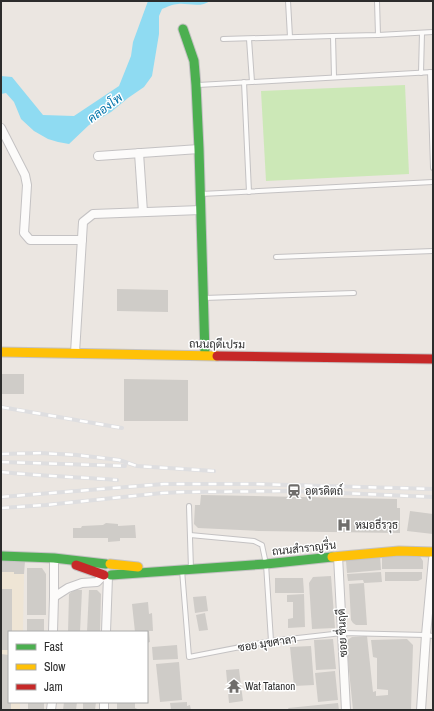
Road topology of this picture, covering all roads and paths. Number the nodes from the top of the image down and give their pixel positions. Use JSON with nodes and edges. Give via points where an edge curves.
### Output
{"nodes":[{"id":1,"x":288,"y":1,"type":"edge"},
{"id":2,"x":377,"y":1,"type":"edge"},
{"id":3,"x":183,"y":29,"type":"dead end"},
{"id":4,"x":433,"y":32,"type":"edge"},
{"id":5,"x":422,"y":33,"type":"junction"},
{"id":6,"x":378,"y":35,"type":"junction"},
{"id":7,"x":333,"y":36,"type":"junction"},
{"id":8,"x":290,"y":37,"type":"junction"},
{"id":9,"x":223,"y":39,"type":"dead end"},
{"id":10,"x":249,"y":39,"type":"junction"},
{"id":11,"x":431,"y":72,"type":"edge"},
{"id":12,"x":421,"y":73,"type":"junction"},
{"id":13,"x":334,"y":78,"type":"junction"},
{"id":14,"x":244,"y":82,"type":"junction"},
{"id":15,"x":252,"y":82,"type":"junction"},
{"id":16,"x":196,"y":85,"type":"junction"},
{"id":17,"x":1,"y":128,"type":"edge"},
{"id":18,"x":199,"y":149,"type":"junction"},
{"id":19,"x":139,"y":153,"type":"junction"},
{"id":20,"x":98,"y":156,"type":"dead end"},
{"id":21,"x":433,"y":168,"type":"edge"},
{"id":22,"x":433,"y":182,"type":"edge"},
{"id":23,"x":249,"y":192,"type":"junction"},
{"id":24,"x":201,"y":194,"type":"junction"},
{"id":25,"x":201,"y":210,"type":"junction"},
{"id":26,"x":143,"y":212,"type":"junction"},
{"id":27,"x":82,"y":240,"type":"junction"},
{"id":28,"x":433,"y":251,"type":"edge"},
{"id":29,"x":276,"y":257,"type":"dead end"},
{"id":30,"x":354,"y":293,"type":"dead end"},
{"id":31,"x":204,"y":298,"type":"junction"},
{"id":32,"x":1,"y":352,"type":"edge"},
{"id":33,"x":75,"y":353,"type":"junction"},
{"id":34,"x":205,"y":355,"type":"junction"},
{"id":35,"x":433,"y":359,"type":"edge"},
{"id":36,"x":189,"y":506,"type":"dead end"},
{"id":37,"x":190,"y":535,"type":"junction"},
{"id":38,"x":433,"y":552,"type":"edge"},
{"id":39,"x":1,"y":556,"type":"edge"},
{"id":40,"x":338,"y":556,"type":"junction"},
{"id":41,"x":54,"y":558,"type":"junction"},
{"id":42,"x":433,"y":559,"type":"edge"},
{"id":43,"x":108,"y":564,"type":"junction"},
{"id":44,"x":266,"y":564,"type":"junction"},
{"id":45,"x":183,"y":570,"type":"junction"},
{"id":46,"x":108,"y":575,"type":"junction"},
{"id":47,"x":97,"y":582,"type":"junction"},
{"id":48,"x":108,"y":589,"type":"junction"},
{"id":49,"x":54,"y":597,"type":"junction"},
{"id":50,"x":53,"y":631,"type":"edge"},
{"id":51,"x":106,"y":631,"type":"edge"},
{"id":52,"x":342,"y":633,"type":"junction"},
{"id":53,"x":430,"y":635,"type":"edge"},
{"id":54,"x":271,"y":641,"type":"junction"},
{"id":55,"x":346,"y":710,"type":"edge"},
{"id":56,"x":421,"y":710,"type":"edge"}],
"edges":[{"from":1,"to":8,"type":"lane"},
{"from":2,"to":6,"type":"lane"},
{"from":3,"to":16,"type":"street","via":[[194,61]]},
{"from":4,"to":5,"type":"lane"},
{"from":5,"to":6,"type":"lane"},
{"from":5,"to":12,"type":"lane"},
{"from":6,"to":7,"type":"lane"},
{"from":7,"to":8,"type":"lane"},
{"from":7,"to":13,"type":"lane"},
{"from":8,"to":10,"type":"lane"},
{"from":9,"to":10,"type":"lane"},
{"from":10,"to":15,"type":"lane"},
{"from":11,"to":12,"type":"lane"},
{"from":11,"to":21,"type":"lane"},
{"from":12,"to":13,"type":"lane"},
{"from":13,"to":15,"type":"lane"},
{"from":14,"to":15,"type":"lane"},
{"from":14,"to":16,"type":"lane"},
{"from":14,"to":23,"type":"lane"},
{"from":16,"to":18,"type":"street"},
{"from":17,"to":27,"type":"street","via":[[27,185],[24,233],[30,240]]},
{"from":18,"to":19,"type":"street"},
{"from":18,"to":24,"type":"street"},
{"from":19,"to":20,"type":"street"},
{"from":19,"to":26,"type":"street"},
{"from":22,"to":23,"type":"lane"},
{"from":23,"to":24,"type":"lane"},
{"from":24,"to":25,"type":"street"},
{"from":25,"to":26,"type":"street"},
{"from":25,"to":31,"type":"street"},
{"from":26,"to":27,"type":"street","via":[[93,214],[83,222]]},
{"from":27,"to":33,"type":"street"},
{"from":28,"to":29,"type":"lane"},
{"from":30,"to":31,"type":"lane"},
{"from":31,"to":34,"type":"street"},
{"from":32,"to":33,"type":"street","name":"ถนนฤดีเปรม"},
{"from":33,"to":34,"type":"street","name":"ถนนฤดีเปรม"},
{"from":34,"to":35,"type":"street","name":"ถนนฤดีเปรม"},
{"from":36,"to":37,"type":"lane"},
{"from":37,"to":44,"type":"lane","via":[[254,541],[262,545]]},
{"from":37,"to":45,"type":"lane"},
{"from":38,"to":40,"type":"street","name":"ถนนสำราญรื่น"},
{"from":39,"to":41,"type":"street"},
{"from":40,"to":44,"type":"street","name":"ถนนสำราญรื่น"},
{"from":40,"to":52,"type":"street","name":"ซอย ชื่นฤดี"},
{"from":41,"to":43,"type":"street","name":"ถนนสำราญรื่น"},
{"from":41,"to":46,"type":"street"},
{"from":41,"to":49,"type":"street"},
{"from":42,"to":53,"type":"street"},
{"from":43,"to":45,"type":"street","name":"ถนนสำราญรื่น"},
{"from":43,"to":46,"type":"street","via":[[114,571]]},
{"from":44,"to":45,"type":"street","name":"ถนนสำราญรื่น"},
{"from":44,"to":54,"type":"lane"},
{"from":45,"to":46,"type":"street","name":"ถนนสำราญรื่น"},
{"from":45,"to":54,"type":"lane","name":"ซอย มุขศาลา","via":[[189,657]]},
{"from":46,"to":47,"type":"street"},
{"from":46,"to":48,"type":"street"},
{"from":47,"to":48,"type":"street"},
{"from":47,"to":49,"type":"street","via":[[82,583]]},
{"from":48,"to":51,"type":"street"},
{"from":49,"to":50,"type":"street"},
{"from":52,"to":53,"type":"lane","name":"ซอย มุขศาลา"},
{"from":52,"to":54,"type":"lane","name":"ซอย มุขศาลา"},
{"from":52,"to":55,"type":"street","name":"ซอย ชื่นฤดี"},
{"from":53,"to":56,"type":"street"}]}
